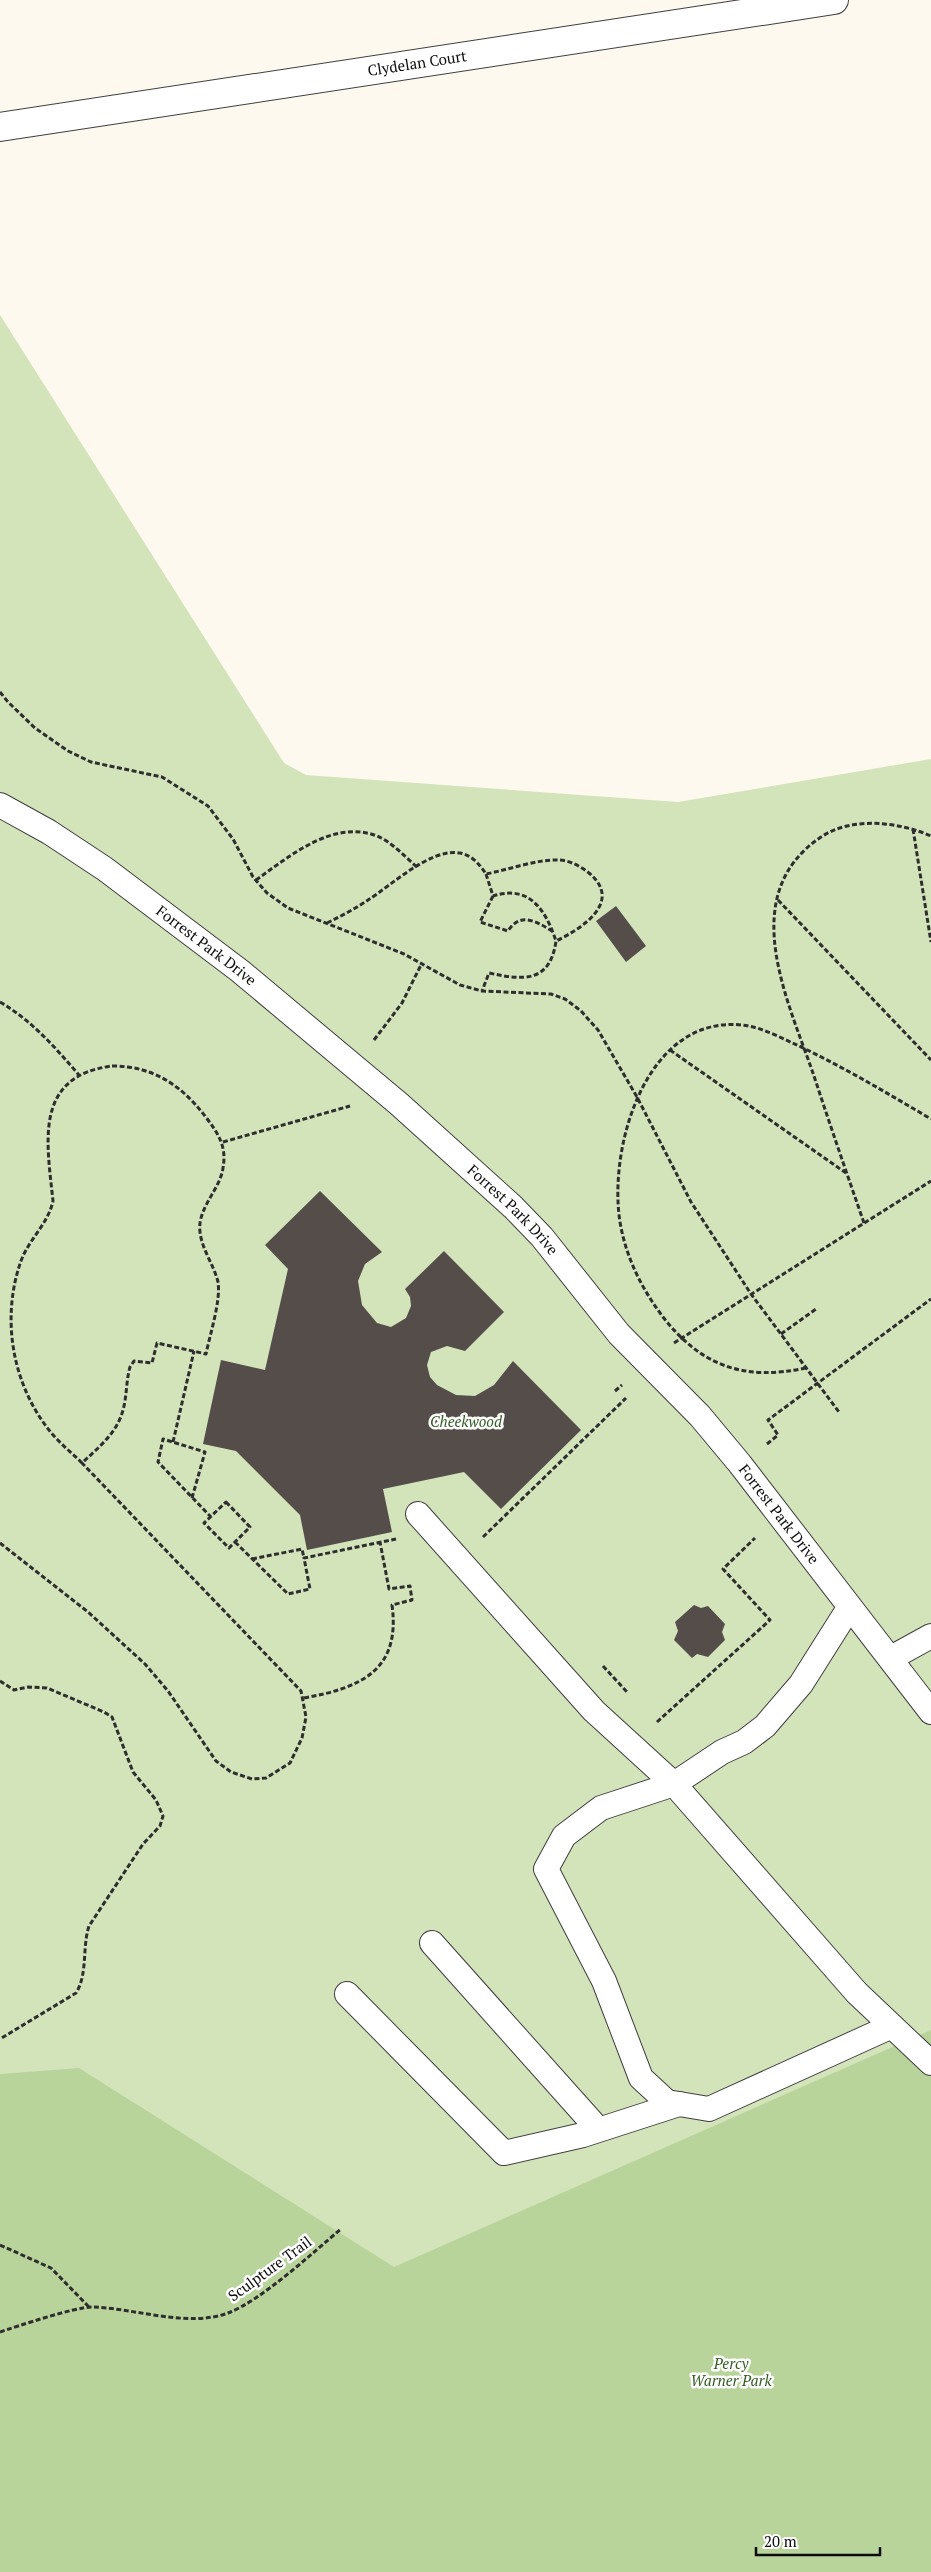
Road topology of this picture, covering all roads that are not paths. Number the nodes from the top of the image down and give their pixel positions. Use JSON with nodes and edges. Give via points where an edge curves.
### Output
{"nodes":[{"id":1,"x":834,"y":0,"type":"edge"},
{"id":2,"x":0,"y":128,"type":"edge"},
{"id":3,"x":0,"y":805,"type":"edge"},
{"id":4,"x":426,"y":1522,"type":"road end"},
{"id":5,"x":849,"y":1608,"type":"junction"},
{"id":6,"x":931,"y":1636,"type":"edge"},
{"id":7,"x":891,"y":1658,"type":"junction"},
{"id":8,"x":931,"y":1712,"type":"edge"},
{"id":9,"x":674,"y":1784,"type":"junction"},
{"id":10,"x":432,"y":1943,"type":"dead end"},
{"id":11,"x":347,"y":1994,"type":"dead end"},
{"id":12,"x":892,"y":2026,"type":"junction"},
{"id":13,"x":931,"y":2063,"type":"edge"},
{"id":14,"x":679,"y":2104,"type":"junction"},
{"id":15,"x":598,"y":2129,"type":"junction"}],
"edges":[{"from":1,"to":2,"type":"street","name":"Clydelan Court"},
{"from":3,"to":5,"type":"lane","name":"Forrest Park Drive","via":[[105,869],[240,971],[513,1207],[542,1237],[619,1334],[700,1416]]},
{"from":4,"to":9,"type":"lane","via":[[594,1711]]},
{"from":5,"to":7,"type":"lane","name":"Forrest Park Drive"},
{"from":5,"to":9,"type":"lane","via":[[801,1684],[765,1726]]},
{"from":6,"to":7,"type":"lane"},
{"from":7,"to":8,"type":"lane","name":"Forrest Park Drive"},
{"from":9,"to":12,"type":"lane","via":[[857,1993]]},
{"from":9,"to":14,"type":"lane","via":[[601,1808],[564,1836],[546,1869],[604,1980],[640,2078],[667,2102]]},
{"from":10,"to":15,"type":"lane"},
{"from":11,"to":15,"type":"lane","via":[[504,2153]]},
{"from":12,"to":13,"type":"lane"},
{"from":12,"to":14,"type":"lane","via":[[709,2110]]},
{"from":14,"to":15,"type":"lane"}]}
